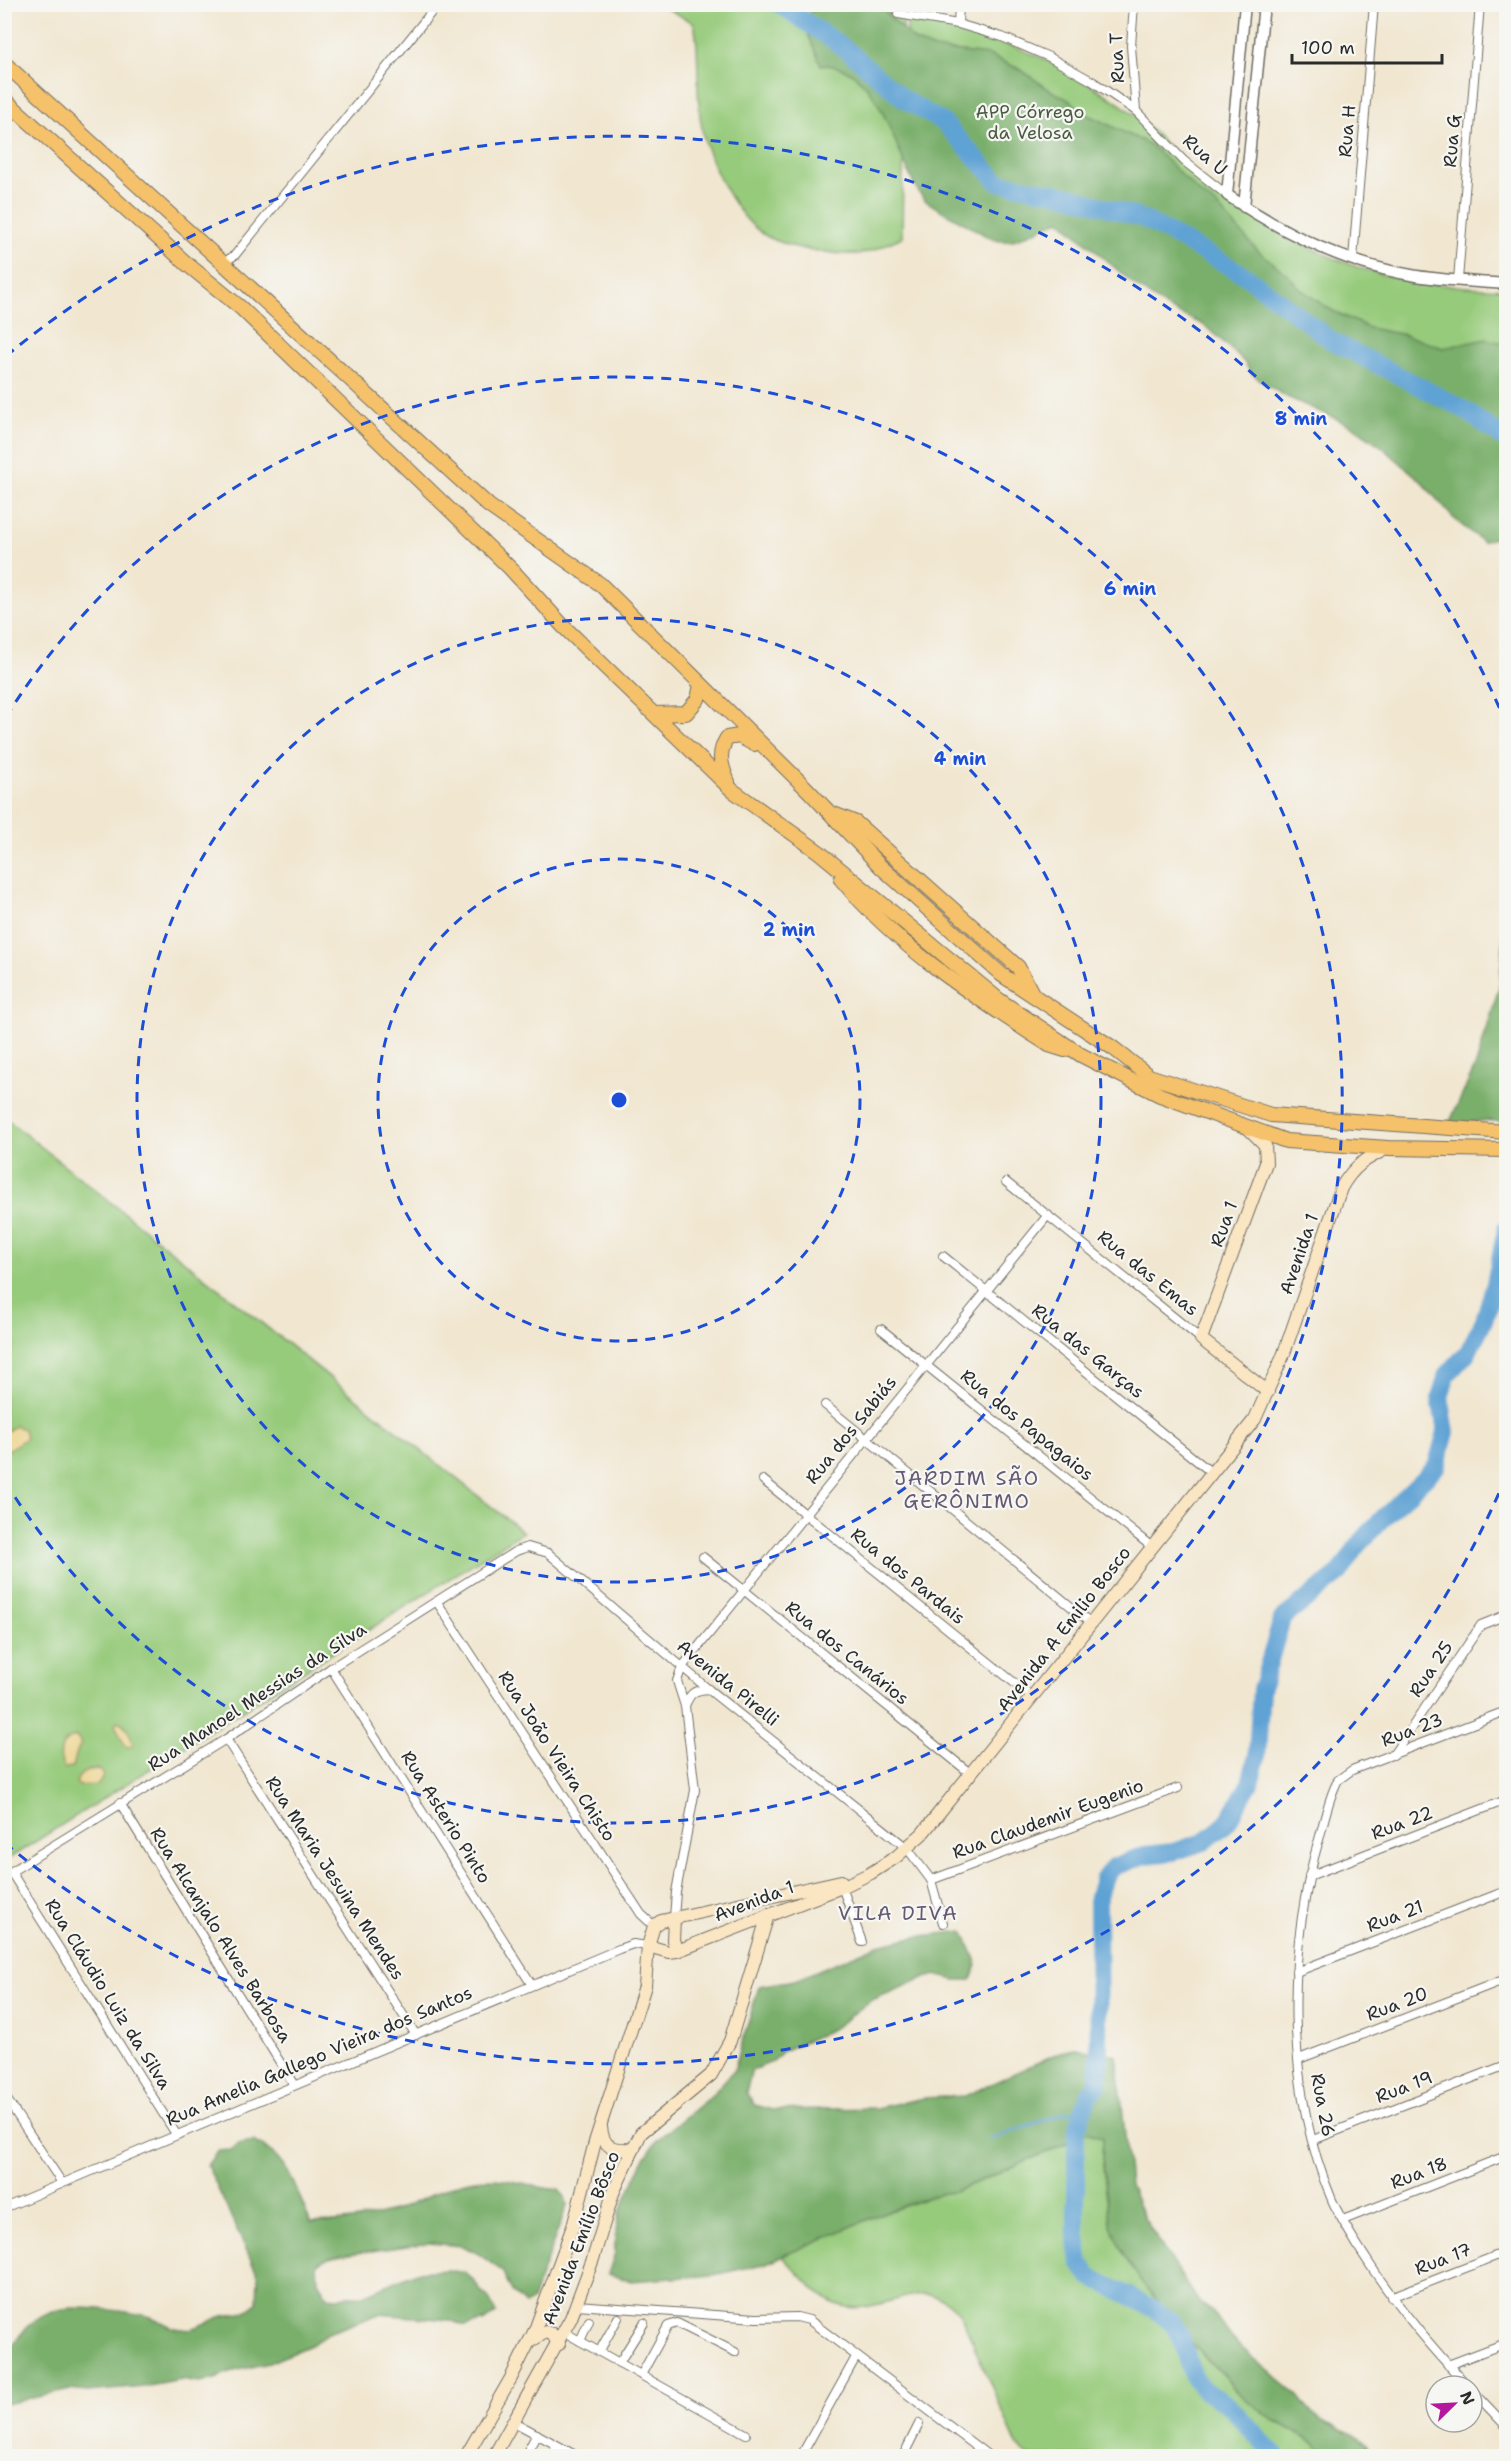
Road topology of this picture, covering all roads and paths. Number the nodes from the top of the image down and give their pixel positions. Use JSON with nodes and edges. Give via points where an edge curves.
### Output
{"nodes":[{"id":1,"x":438,"y":4,"type":"edge"},
{"id":2,"x":959,"y":4,"type":"edge"},
{"id":3,"x":1134,"y":4,"type":"edge"},
{"id":4,"x":1245,"y":4,"type":"edge"},
{"id":5,"x":1264,"y":4,"type":"edge"},
{"id":6,"x":1374,"y":4,"type":"edge"},
{"id":7,"x":1480,"y":4,"type":"edge"},
{"id":8,"x":898,"y":14,"type":"dead end"},
{"id":9,"x":958,"y":24,"type":"junction"},
{"id":10,"x":4,"y":63,"type":"edge"},
{"id":11,"x":4,"y":99,"type":"edge"},
{"id":12,"x":1136,"y":111,"type":"junction"},
{"id":13,"x":1227,"y":195,"type":"junction"},
{"id":14,"x":1244,"y":207,"type":"junction"},
{"id":15,"x":1353,"y":259,"type":"junction"},
{"id":16,"x":223,"y":263,"type":"junction"},
{"id":17,"x":1458,"y":280,"type":"junction"},
{"id":18,"x":1506,"y":284,"type":"edge"},
{"id":19,"x":701,"y":685,"type":"junction"},
{"id":20,"x":655,"y":714,"type":"junction"},
{"id":21,"x":762,"y":746,"type":"junction"},
{"id":22,"x":732,"y":790,"type":"junction"},
{"id":23,"x":1245,"y":1126,"type":"junction"},
{"id":24,"x":1504,"y":1132,"type":"edge"},
{"id":25,"x":1388,"y":1148,"type":"junction"},
{"id":26,"x":1505,"y":1150,"type":"edge"},
{"id":27,"x":1006,"y":1182,"type":"dead end"},
{"id":28,"x":1048,"y":1215,"type":"junction"},
{"id":29,"x":943,"y":1256,"type":"dead end"},
{"id":30,"x":986,"y":1290,"type":"junction"},
{"id":31,"x":881,"y":1329,"type":"dead end"},
{"id":32,"x":1201,"y":1339,"type":"junction"},
{"id":33,"x":925,"y":1364,"type":"junction"},
{"id":34,"x":1268,"y":1392,"type":"junction"},
{"id":35,"x":825,"y":1405,"type":"dead end"},
{"id":36,"x":866,"y":1439,"type":"junction"},
{"id":37,"x":1212,"y":1473,"type":"junction"},
{"id":38,"x":763,"y":1480,"type":"dead end"},
{"id":39,"x":805,"y":1514,"type":"junction"},
{"id":40,"x":528,"y":1547,"type":"joint"},
{"id":41,"x":1152,"y":1547,"type":"junction"},
{"id":42,"x":703,"y":1557,"type":"dead end"},
{"id":43,"x":743,"y":1590,"type":"junction"},
{"id":44,"x":437,"y":1602,"type":"junction"},
{"id":45,"x":1506,"y":1615,"type":"edge"},
{"id":46,"x":1091,"y":1623,"type":"junction"},
{"id":47,"x":682,"y":1666,"type":"junction"},
{"id":48,"x":331,"y":1668,"type":"junction"},
{"id":49,"x":708,"y":1689,"type":"junction"},
{"id":50,"x":1032,"y":1697,"type":"junction"},
{"id":51,"x":686,"y":1706,"type":"junction"},
{"id":52,"x":1506,"y":1711,"type":"edge"},
{"id":53,"x":226,"y":1739,"type":"junction"},
{"id":54,"x":1393,"y":1755,"type":"junction"},
{"id":55,"x":972,"y":1774,"type":"junction"},
{"id":56,"x":1334,"y":1787,"type":"joint"},
{"id":57,"x":1178,"y":1788,"type":"dead end"},
{"id":58,"x":1506,"y":1800,"type":"edge"},
{"id":59,"x":120,"y":1803,"type":"junction"},
{"id":60,"x":907,"y":1848,"type":"junction"},
{"id":61,"x":871,"y":1873,"type":"junction"},
{"id":62,"x":8,"y":1874,"type":"edge"},
{"id":63,"x":1309,"y":1876,"type":"junction"},
{"id":64,"x":931,"y":1880,"type":"junction"},
{"id":65,"x":842,"y":1887,"type":"junction"},
{"id":66,"x":1506,"y":1891,"type":"edge"},
{"id":67,"x":768,"y":1915,"type":"junction"},
{"id":68,"x":674,"y":1918,"type":"junction"},
{"id":69,"x":943,"y":1923,"type":"dead end"},
{"id":70,"x":654,"y":1926,"type":"junction"},
{"id":71,"x":862,"y":1942,"type":"dead end"},
{"id":72,"x":648,"y":1946,"type":"junction"},
{"id":73,"x":677,"y":1951,"type":"junction"},
{"id":74,"x":1296,"y":1972,"type":"junction"},
{"id":75,"x":1506,"y":1979,"type":"edge"},
{"id":76,"x":532,"y":1984,"type":"junction"},
{"id":77,"x":416,"y":2035,"type":"junction"},
{"id":78,"x":1299,"y":2059,"type":"junction"},
{"id":79,"x":1506,"y":2066,"type":"edge"},
{"id":80,"x":294,"y":2085,"type":"junction"},
{"id":81,"x":4,"y":2095,"type":"edge"},
{"id":82,"x":601,"y":2123,"type":"junction"},
{"id":83,"x":176,"y":2134,"type":"junction"},
{"id":84,"x":1313,"y":2140,"type":"junction"},
{"id":85,"x":634,"y":2149,"type":"junction"},
{"id":86,"x":1506,"y":2156,"type":"edge"},
{"id":87,"x":62,"y":2183,"type":"junction"},
{"id":88,"x":4,"y":2208,"type":"edge"},
{"id":89,"x":1343,"y":2220,"type":"junction"},
{"id":90,"x":1506,"y":2252,"type":"edge"},
{"id":91,"x":1391,"y":2297,"type":"junction"},
{"id":92,"x":577,"y":2305,"type":"junction"},
{"id":93,"x":618,"y":2318,"type":"dead end"},
{"id":94,"x":589,"y":2321,"type":"dead end"},
{"id":95,"x":644,"y":2323,"type":"dead end"},
{"id":96,"x":561,"y":2338,"type":"junction"},
{"id":97,"x":580,"y":2341,"type":"junction"},
{"id":98,"x":529,"y":2342,"type":"junction"},
{"id":99,"x":1506,"y":2343,"type":"edge"},
{"id":100,"x":599,"y":2352,"type":"junction"},
{"id":101,"x":735,"y":2352,"type":"dead end"},
{"id":102,"x":856,"y":2357,"type":"junction"},
{"id":103,"x":619,"y":2363,"type":"junction"},
{"id":104,"x":1448,"y":2366,"type":"junction"},
{"id":105,"x":1456,"y":2374,"type":"edge"},
{"id":106,"x":641,"y":2375,"type":"junction"},
{"id":107,"x":1484,"y":2403,"type":"edge"},
{"id":108,"x":514,"y":2422,"type":"junction"},
{"id":109,"x":919,"y":2424,"type":"dead end"},
{"id":110,"x":1506,"y":2426,"type":"edge"},
{"id":111,"x":537,"y":2434,"type":"junction"},
{"id":112,"x":746,"y":2434,"type":"dead end"},
{"id":113,"x":557,"y":2446,"type":"junction"},
{"id":114,"x":466,"y":2457,"type":"edge"},
{"id":115,"x":494,"y":2457,"type":"edge"},
{"id":116,"x":525,"y":2457,"type":"edge"},
{"id":117,"x":552,"y":2457,"type":"edge"},
{"id":118,"x":577,"y":2457,"type":"edge"},
{"id":119,"x":801,"y":2457,"type":"edge"},
{"id":120,"x":903,"y":2457,"type":"edge"},
{"id":121,"x":989,"y":2457,"type":"edge"}],
"edges":[{"from":1,"to":16,"type":"street","via":[[235,255]]},
{"from":2,"to":9,"type":"street"},
{"from":3,"to":12,"type":"street","name":"Rua T","via":[[1131,46]]},
{"from":4,"to":13,"type":"street"},
{"from":5,"to":14,"type":"street"},
{"from":6,"to":15,"type":"street","name":"Rua H"},
{"from":7,"to":17,"type":"street","name":"Rua G"},
{"from":8,"to":9,"type":"street","name":"Rua U"},
{"from":9,"to":12,"type":"street","name":"Rua U","via":[[1049,57]]},
{"from":10,"to":16,"type":"main road"},
{"from":11,"to":20,"type":"main road","via":[[241,308]]},
{"from":12,"to":13,"type":"street","name":"Rua U","via":[[1184,161]]},
{"from":13,"to":14,"type":"street","name":"Rua U"},
{"from":14,"to":15,"type":"street","name":"Rua U","via":[[1304,240]]},
{"from":15,"to":17,"type":"street","name":"Rua U","via":[[1411,275]]},
{"from":16,"to":19,"type":"main road","via":[[489,506],[600,584]]},
{"from":17,"to":18,"type":"street","name":"Rua U"},
{"from":19,"to":20,"type":"main road","via":[[698,699],[686,713]]},
{"from":19,"to":21,"type":"main road"},
{"from":20,"to":22,"type":"main road"},
{"from":21,"to":22,"type":"main road","via":[[739,736],[727,738],[720,749],[720,764]]},
{"from":21,"to":24,"type":"main road","via":[[881,867],[1002,975],[1149,1076],[1271,1115]]},
{"from":22,"to":23,"type":"main road","via":[[819,852],[999,1000],[1081,1054],[1160,1095]]},
{"from":23,"to":25,"type":"main road","via":[[1286,1141]]},
{"from":23,"to":32,"type":"main road","name":"Rua 1","via":[[1265,1145],[1266,1163]]},
{"from":25,"to":26,"type":"main road"},
{"from":25,"to":34,"type":"main road","name":"Avenida 1","via":[[1350,1172],[1341,1188]]},
{"from":27,"to":28,"type":"street","name":"Rua das Emas"},
{"from":28,"to":30,"type":"street","name":"Rua dos Sabiás"},
{"from":28,"to":32,"type":"street","name":"Rua das Emas"},
{"from":29,"to":30,"type":"street","name":"Rua das Garças"},
{"from":30,"to":33,"type":"street","name":"Rua dos Sabiás"},
{"from":30,"to":37,"type":"street","name":"Rua das Garças"},
{"from":31,"to":33,"type":"street","name":"Rua dos Papagaios"},
{"from":32,"to":34,"type":"main road","name":"Rua das Emas"},
{"from":33,"to":36,"type":"street","name":"Rua dos Sabiás"},
{"from":33,"to":41,"type":"street","name":"Rua dos Papagaios"},
{"from":34,"to":37,"type":"main road","name":"Avenida A Emilio Bosco","via":[[1255,1419]]},
{"from":35,"to":36,"type":"street"},
{"from":36,"to":39,"type":"street","name":"Rua dos Sabiás"},
{"from":36,"to":46,"type":"street"},
{"from":37,"to":41,"type":"main road","name":"Avenida A Emilio Bosco"},
{"from":38,"to":39,"type":"street","name":"Rua dos Pardais"},
{"from":39,"to":43,"type":"street","name":"Rua dos Sabiás"},
{"from":39,"to":50,"type":"street","name":"Rua dos Pardais"},
{"from":40,"to":44,"type":"street","name":"Rua Manoel Messias da Silva"},
{"from":40,"to":47,"type":"street","name":"Avenida Pirelli","via":[[548,1553]]},
{"from":41,"to":46,"type":"main road","name":"Avenida A Emilio Bosco"},
{"from":42,"to":43,"type":"street","name":"Rua dos Canários"},
{"from":43,"to":47,"type":"street","name":"Rua dos Sabiás"},
{"from":43,"to":55,"type":"street","name":"Rua dos Canários"},
{"from":44,"to":48,"type":"street","name":"Rua Manoel Messias da Silva"},
{"from":44,"to":70,"type":"street","name":"Rua João Vieira Chisto","via":[[641,1914]]},
{"from":45,"to":54,"type":"street","name":"Rua 25","via":[[1481,1625]]},
{"from":46,"to":50,"type":"main road","name":"Avenida A Emilio Bosco"},
{"from":47,"to":49,"type":"street","name":"Avenida Pirelli"},
{"from":47,"to":51,"type":"street","via":[[677,1681]]},
{"from":48,"to":53,"type":"street","name":"Rua Manoel Messias da Silva"},
{"from":48,"to":76,"type":"street","name":"Rua Asterio Pinto"},
{"from":49,"to":51,"type":"street","via":[[690,1694]]},
{"from":49,"to":60,"type":"street","name":"Avenida Pirelli"},
{"from":50,"to":55,"type":"main road","name":"Avenida A Emilio Bosco"},
{"from":51,"to":68,"type":"street","via":[[695,1790]]},
{"from":52,"to":54,"type":"street","name":"Rua 23"},
{"from":53,"to":59,"type":"street","name":"Rua Manoel Messias da Silva"},
{"from":53,"to":77,"type":"street","name":"Rua Maria Jesuina Mendes"},
{"from":54,"to":56,"type":"street","name":"Rua 23","via":[[1344,1775]]},
{"from":55,"to":60,"type":"main road","name":"Avenida A Emilio Bosco"},
{"from":56,"to":63,"type":"street","name":"Rua 26"},
{"from":57,"to":64,"type":"street","name":"Rua Claudemir Eugenio"},
{"from":58,"to":63,"type":"street","name":"Rua 22"},
{"from":59,"to":62,"type":"street","name":"Rua Manoel Messias da Silva"},
{"from":59,"to":80,"type":"street","name":"Rua Alcanjalo Alves Barbosa"},
{"from":60,"to":61,"type":"main road","name":"Avenida A Emilio Bosco"},
{"from":60,"to":64,"type":"street","name":"Avenida Pirelli"},
{"from":61,"to":65,"type":"main road","name":"Avenida 1"},
{"from":61,"to":68,"type":"main road"},
{"from":62,"to":83,"type":"street","name":"Rua Cláudio Luiz da Silva"},
{"from":63,"to":74,"type":"street","name":"Rua 26"},
{"from":64,"to":69,"type":"street"},
{"from":65,"to":67,"type":"main road","name":"Avenida 1"},
{"from":65,"to":71,"type":"street"},
{"from":66,"to":74,"type":"street","name":"Rua 21"},
{"from":67,"to":73,"type":"main road","name":"Avenida 1"},
{"from":67,"to":85,"type":"main road","name":"Avenida Emílio Bôsco","via":[[729,2041],[711,2075],[641,2133]]},
{"from":68,"to":70,"type":"main road"},
{"from":68,"to":73,"type":"main road"},
{"from":70,"to":72,"type":"main road","name":"Avenida Emílio Bôsco"},
{"from":72,"to":73,"type":"main road"},
{"from":72,"to":76,"type":"street","name":"Rua Amelia Gallego Vieira dos Santos","via":[[633,1944]]},
{"from":72,"to":82,"type":"main road","name":"Avenida Emílio Bôsco","via":[[645,1986]]},
{"from":74,"to":78,"type":"street","name":"Rua 26"},
{"from":75,"to":78,"type":"street","name":"Rua 20"},
{"from":76,"to":77,"type":"street","name":"Rua Amelia Gallego Vieira dos Santos"},
{"from":77,"to":80,"type":"street","name":"Rua Amelia Gallego Vieira dos Santos"},
{"from":78,"to":84,"type":"street","name":"Rua 26"},
{"from":79,"to":84,"type":"street","name":"Rua 19"},
{"from":80,"to":83,"type":"street","name":"Rua Amelia Gallego Vieira dos Santos"},
{"from":81,"to":87,"type":"street"},
{"from":82,"to":85,"type":"main road","via":[[602,2138],[609,2147]]},
{"from":82,"to":98,"type":"main road","name":"Avenida Emílio Bôsco","via":[[575,2218]]},
{"from":83,"to":87,"type":"street","name":"Rua Amelia Gallego Vieira dos Santos"},
{"from":84,"to":89,"type":"street","name":"Rua 26"},
{"from":85,"to":92,"type":"main road","name":"Avenida Emílio Bôsco","via":[[613,2193]]},
{"from":86,"to":89,"type":"street","name":"Rua 18"},
{"from":87,"to":88,"type":"street","name":"Rua Amelia Gallego Vieira dos Santos"},
{"from":89,"to":91,"type":"street","name":"Rua 26"},
{"from":90,"to":91,"type":"street","name":"Rua 17"},
{"from":91,"to":104,"type":"street","name":"Rua 26"},
{"from":92,"to":96,"type":"main road","name":"Avenida Emílio Bôsco"},
{"from":92,"to":102,"type":"street","via":[[756,2318],[797,2317],[809,2320]]},
{"from":93,"to":100,"type":"street"},
{"from":94,"to":97,"type":"street"},
{"from":95,"to":103,"type":"street"},
{"from":96,"to":97,"type":"street"},
{"from":96,"to":98,"type":"main road","via":[[546,2332]]},
{"from":96,"to":108,"type":"main road","name":"Avenida Emílio Bôsco"},
{"from":97,"to":100,"type":"street"},
{"from":98,"to":114,"type":"main road","name":"Avenida Emílio Bôsco"},
{"from":99,"to":104,"type":"street"},
{"from":100,"to":103,"type":"street"},
{"from":101,"to":106,"type":"street","via":[[677,2323],[668,2326]]},
{"from":102,"to":119,"type":"street"},
{"from":102,"to":121,"type":"street"},
{"from":103,"to":106,"type":"street"},
{"from":104,"to":105,"type":"street","name":"Rua 26"},
{"from":106,"to":112,"type":"street"},
{"from":107,"to":110,"type":"street"},
{"from":108,"to":111,"type":"street"},
{"from":108,"to":115,"type":"main road","name":"Avenida Emílio Bôsco"},
{"from":109,"to":120,"type":"street"},
{"from":111,"to":113,"type":"street"},
{"from":111,"to":116,"type":"street"},
{"from":113,"to":117,"type":"street"},
{"from":113,"to":118,"type":"street"}]}
